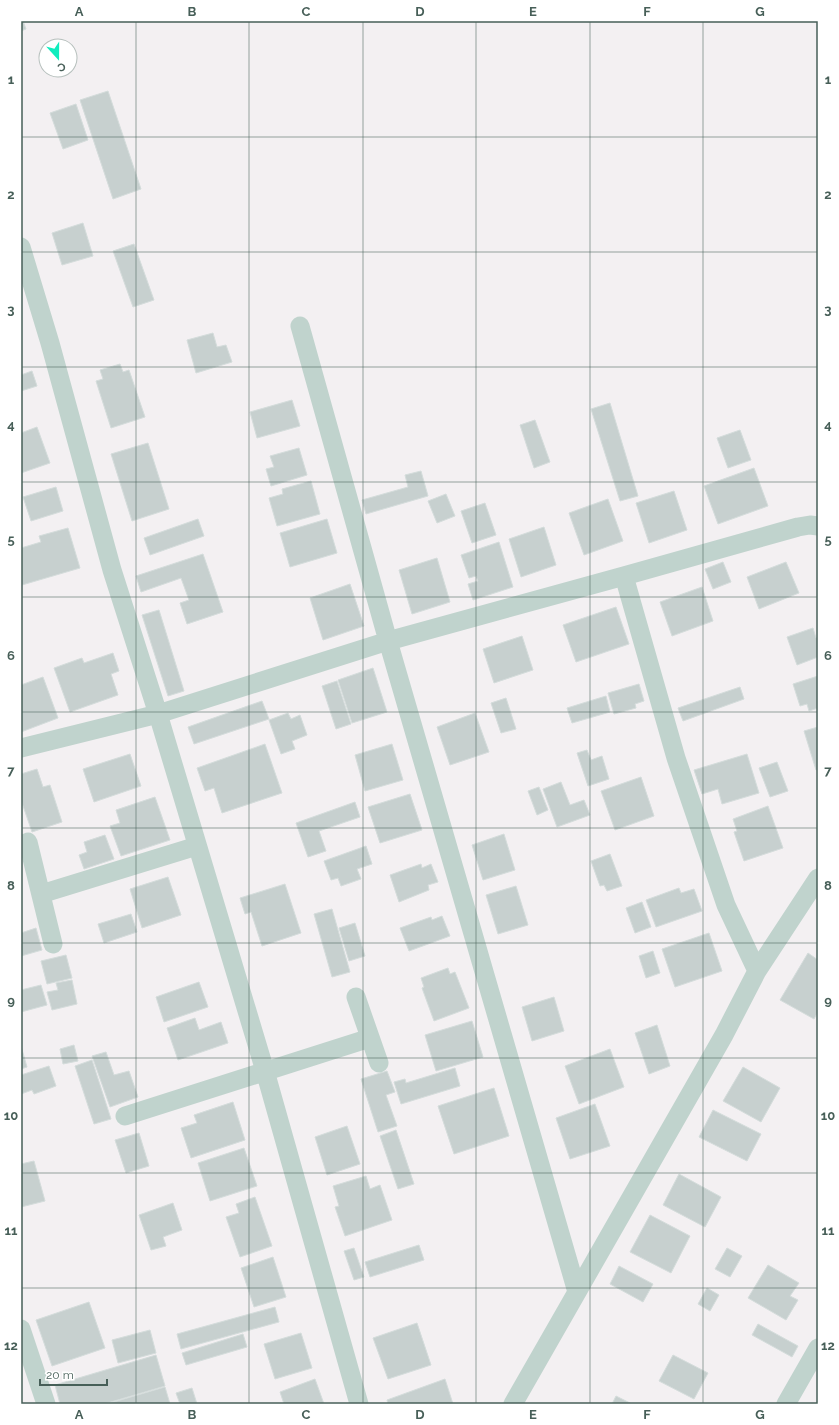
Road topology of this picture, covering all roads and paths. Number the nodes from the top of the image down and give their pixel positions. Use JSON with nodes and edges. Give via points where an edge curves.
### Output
{"nodes":[{"id":1,"x":21,"y":247,"type":"edge"},
{"id":2,"x":300,"y":326,"type":"dead end"},
{"id":3,"x":818,"y":526,"type":"edge"},
{"id":4,"x":624,"y":576,"type":"junction"},
{"id":5,"x":388,"y":641,"type":"junction"},
{"id":6,"x":158,"y":714,"type":"junction"},
{"id":7,"x":21,"y":748,"type":"edge"},
{"id":8,"x":28,"y":842,"type":"dead end"},
{"id":9,"x":197,"y":846,"type":"junction"},
{"id":10,"x":818,"y":878,"type":"edge"},
{"id":11,"x":41,"y":894,"type":"junction"},
{"id":12,"x":52,"y":944,"type":"dead end"},
{"id":13,"x":757,"y":971,"type":"junction"},
{"id":14,"x":356,"y":997,"type":"dead end"},
{"id":15,"x":370,"y":1038,"type":"junction"},
{"id":16,"x":379,"y":1063,"type":"dead end"},
{"id":17,"x":265,"y":1071,"type":"junction"},
{"id":18,"x":125,"y":1116,"type":"dead end"},
{"id":19,"x":577,"y":1292,"type":"junction"},
{"id":20,"x":21,"y":1329,"type":"edge"},
{"id":21,"x":818,"y":1348,"type":"edge"},
{"id":22,"x":46,"y":1404,"type":"edge"},
{"id":23,"x":359,"y":1404,"type":"edge"},
{"id":24,"x":513,"y":1404,"type":"edge"},
{"id":25,"x":786,"y":1404,"type":"edge"}],
"edges":[{"from":1,"to":6,"type":"street","via":[[112,570]]},
{"from":2,"to":5,"type":"street"},
{"from":3,"to":4,"type":"street","via":[[798,527]]},
{"from":4,"to":5,"type":"street"},
{"from":4,"to":13,"type":"street","via":[[676,758],[726,906]]},
{"from":5,"to":6,"type":"street"},
{"from":5,"to":19,"type":"street"},
{"from":6,"to":7,"type":"street"},
{"from":6,"to":9,"type":"street"},
{"from":8,"to":11,"type":"street"},
{"from":9,"to":11,"type":"street"},
{"from":9,"to":17,"type":"street"},
{"from":10,"to":13,"type":"street"},
{"from":11,"to":12,"type":"street"},
{"from":13,"to":19,"type":"street","via":[[724,1035]]},
{"from":14,"to":15,"type":"street"},
{"from":15,"to":16,"type":"street"},
{"from":15,"to":17,"type":"street"},
{"from":17,"to":18,"type":"street"},
{"from":17,"to":23,"type":"street"},
{"from":19,"to":24,"type":"street"},
{"from":20,"to":22,"type":"street"},
{"from":21,"to":25,"type":"street"}]}
